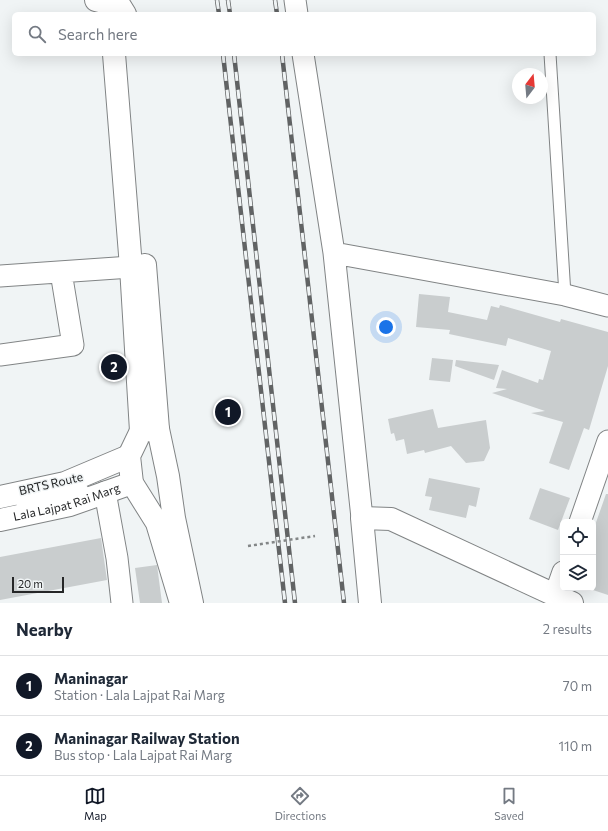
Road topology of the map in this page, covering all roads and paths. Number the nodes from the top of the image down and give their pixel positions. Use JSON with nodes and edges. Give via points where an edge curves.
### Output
{"nodes":[{"id":1,"x":96,"y":0,"type":"edge"},
{"id":2,"x":295,"y":0,"type":"edge"},
{"id":3,"x":119,"y":8,"type":"edge"},
{"id":4,"x":297,"y":12,"type":"edge"},
{"id":5,"x":114,"y":56,"type":"edge"},
{"id":6,"x":129,"y":56,"type":"edge"},
{"id":7,"x":303,"y":56,"type":"edge"},
{"id":8,"x":550,"y":56,"type":"edge"},
{"id":9,"x":334,"y":253,"type":"junction"},
{"id":10,"x":130,"y":267,"type":"junction"},
{"id":11,"x":61,"y":272,"type":"junction"},
{"id":12,"x":0,"y":276,"type":"edge"},
{"id":13,"x":566,"y":295,"type":"junction"},
{"id":14,"x":608,"y":306,"type":"edge"},
{"id":15,"x":0,"y":355,"type":"edge"},
{"id":16,"x":149,"y":430,"type":"junction"},
{"id":17,"x":608,"y":441,"type":"edge"},
{"id":18,"x":129,"y":456,"type":"junction"},
{"id":19,"x":132,"y":483,"type":"junction"},
{"id":20,"x":105,"y":492,"type":"junction"},
{"id":21,"x":0,"y":497,"type":"edge"},
{"id":22,"x":0,"y":509,"type":"edge"},
{"id":23,"x":362,"y":518,"type":"junction"},
{"id":24,"x":581,"y":519,"type":"edge"},
{"id":25,"x":0,"y":520,"type":"edge"},
{"id":26,"x":166,"y":521,"type":"junction"},
{"id":27,"x":314,"y":536,"type":"dead end"},
{"id":28,"x":248,"y":546,"type":"dead end"},
{"id":29,"x":563,"y":599,"type":"edge"},
{"id":30,"x":122,"y":603,"type":"edge"},
{"id":31,"x":180,"y":603,"type":"edge"},
{"id":32,"x":192,"y":603,"type":"edge"},
{"id":33,"x":370,"y":603,"type":"edge"}],
"edges":[{"from":1,"to":3,"type":"street"},
{"from":2,"to":4,"type":"street"},
{"from":5,"to":10,"type":"street"},
{"from":6,"to":16,"type":"street"},
{"from":7,"to":9,"type":"street"},
{"from":8,"to":13,"type":"lane"},
{"from":9,"to":13,"type":"street"},
{"from":9,"to":23,"type":"street"},
{"from":10,"to":11,"type":"street"},
{"from":10,"to":16,"type":"street"},
{"from":11,"to":12,"type":"street"},
{"from":11,"to":15,"type":"street","via":[[74,345]]},
{"from":13,"to":14,"type":"street"},
{"from":16,"to":18,"type":"street"},
{"from":16,"to":26,"type":"street","via":[[168,476]]},
{"from":17,"to":24,"type":"street"},
{"from":18,"to":19,"type":"street"},
{"from":18,"to":21,"type":"street","name":"Lala Lajpat Rai Marg","via":[[66,483]]},
{"from":19,"to":20,"type":"street","name":"Lala Lajpat Rai Marg"},
{"from":19,"to":26,"type":"street"},
{"from":20,"to":22,"type":"lane","name":"BRTS Route","via":[[98,487]]},
{"from":20,"to":25,"type":"street","name":"Lala Lajpat Rai Marg","via":[[70,505]]},
{"from":20,"to":30,"type":"street"},
{"from":23,"to":29,"type":"street","via":[[391,518]]},
{"from":23,"to":33,"type":"street"},
{"from":26,"to":31,"type":"street"},
{"from":26,"to":32,"type":"street"},
{"from":27,"to":28,"type":"path","bridge":true}]}
